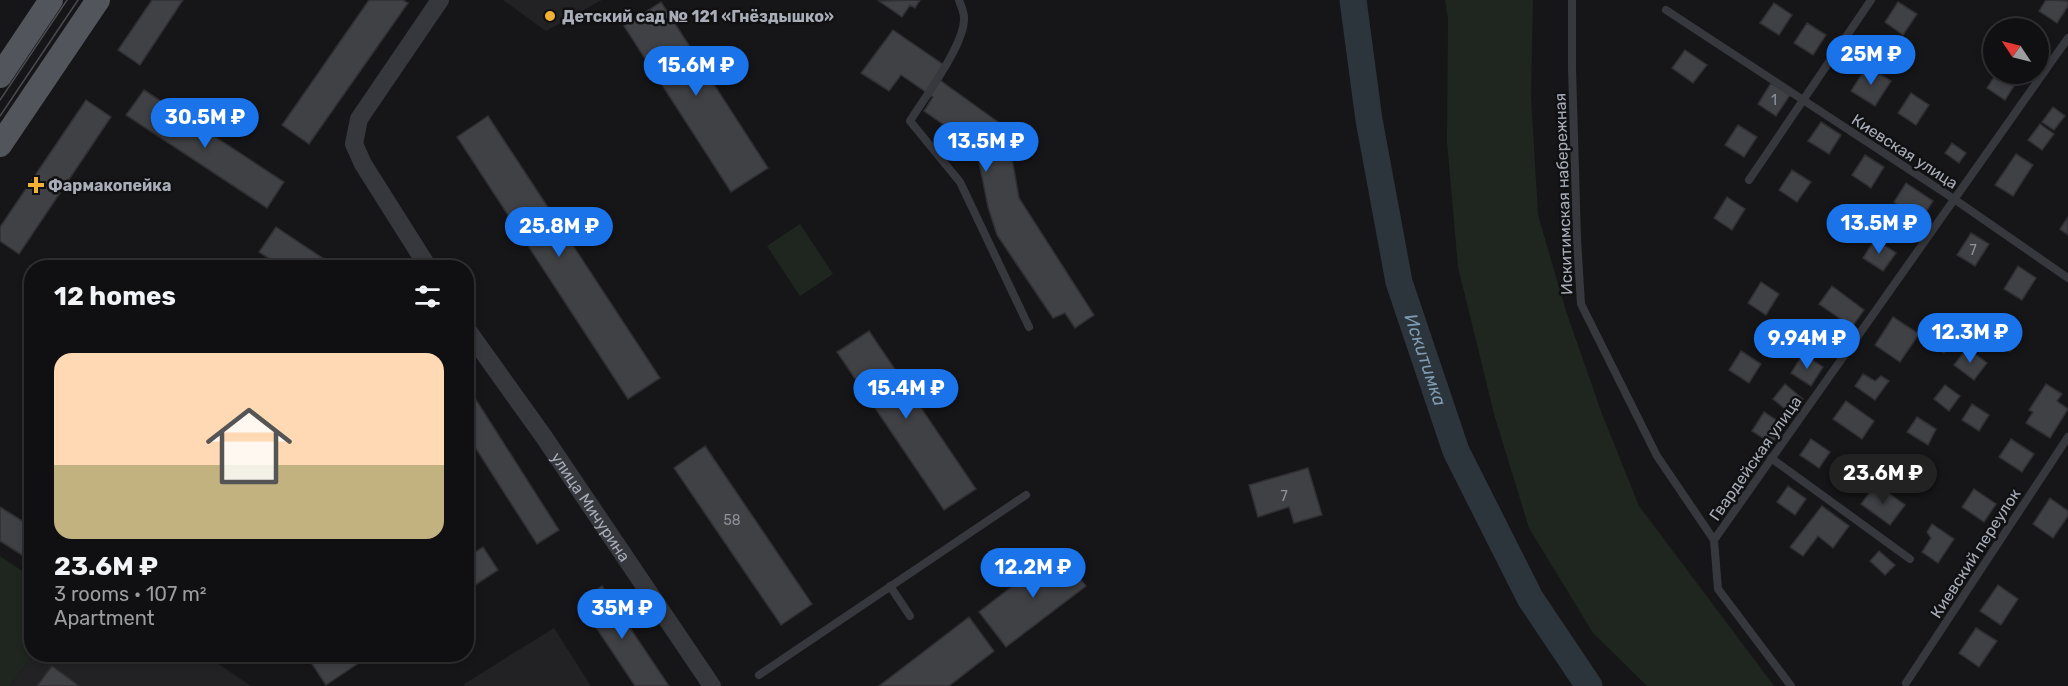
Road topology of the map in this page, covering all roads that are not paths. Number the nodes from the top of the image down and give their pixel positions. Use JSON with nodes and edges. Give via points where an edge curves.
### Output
{"nodes":[{"id":1,"x":51,"y":0,"type":"edge"},
{"id":2,"x":98,"y":0,"type":"edge"},
{"id":3,"x":440,"y":0,"type":"edge"},
{"id":4,"x":959,"y":0,"type":"edge"},
{"id":5,"x":1572,"y":0,"type":"edge"},
{"id":6,"x":1871,"y":0,"type":"edge"},
{"id":7,"x":1666,"y":10,"type":"dead end"},
{"id":8,"x":2068,"y":38,"type":"edge"},
{"id":9,"x":0,"y":76,"type":"edge"},
{"id":10,"x":1804,"y":100,"type":"junction"},
{"id":11,"x":0,"y":145,"type":"edge"},
{"id":12,"x":1749,"y":180,"type":"dead end"},
{"id":13,"x":1954,"y":199,"type":"junction"},
{"id":14,"x":424,"y":260,"type":"edge"},
{"id":15,"x":2068,"y":278,"type":"edge"},
{"id":16,"x":1029,"y":327,"type":"dead end"},
{"id":17,"x":474,"y":339,"type":"edge"},
{"id":18,"x":2068,"y":437,"type":"edge"},
{"id":19,"x":1771,"y":458,"type":"junction"},
{"id":20,"x":1026,"y":495,"type":"dead end"},
{"id":21,"x":1714,"y":540,"type":"junction"},
{"id":22,"x":1910,"y":559,"type":"dead end"},
{"id":23,"x":890,"y":586,"type":"junction"},
{"id":24,"x":910,"y":616,"type":"dead end"},
{"id":25,"x":759,"y":675,"type":"dead end"},
{"id":26,"x":1906,"y":683,"type":"dead end"},
{"id":27,"x":712,"y":686,"type":"edge"},
{"id":28,"x":1791,"y":686,"type":"edge"}],
"edges":[{"from":1,"to":9,"type":"main road"},
{"from":2,"to":11,"type":"main road"},
{"from":3,"to":14,"type":"street","via":[[360,119],[354,144]]},
{"from":4,"to":16,"type":"lane","via":[[963,30],[910,121],[960,182]]},
{"from":5,"to":21,"type":"lane","name":"Искитимская набережная","via":[[1581,304],[1657,456]]},
{"from":6,"to":10,"type":"lane"},
{"from":7,"to":10,"type":"lane","name":"Киевская улица"},
{"from":8,"to":13,"type":"lane","name":"Гвардейская улица"},
{"from":10,"to":12,"type":"lane"},
{"from":10,"to":13,"type":"lane","name":"Киевская улица"},
{"from":13,"to":15,"type":"lane","name":"Киевская улица"},
{"from":13,"to":19,"type":"lane","name":"Гвардейская улица"},
{"from":17,"to":27,"type":"street","name":"улица Мичурина"},
{"from":18,"to":26,"type":"lane","name":"Киевский переулок"},
{"from":19,"to":21,"type":"lane","name":"Гвардейская улица"},
{"from":19,"to":22,"type":"lane"},
{"from":20,"to":23,"type":"lane"},
{"from":21,"to":28,"type":"lane","name":"Искитимская набережная","via":[[1718,589]]},
{"from":23,"to":24,"type":"lane"},
{"from":23,"to":25,"type":"lane"}]}
